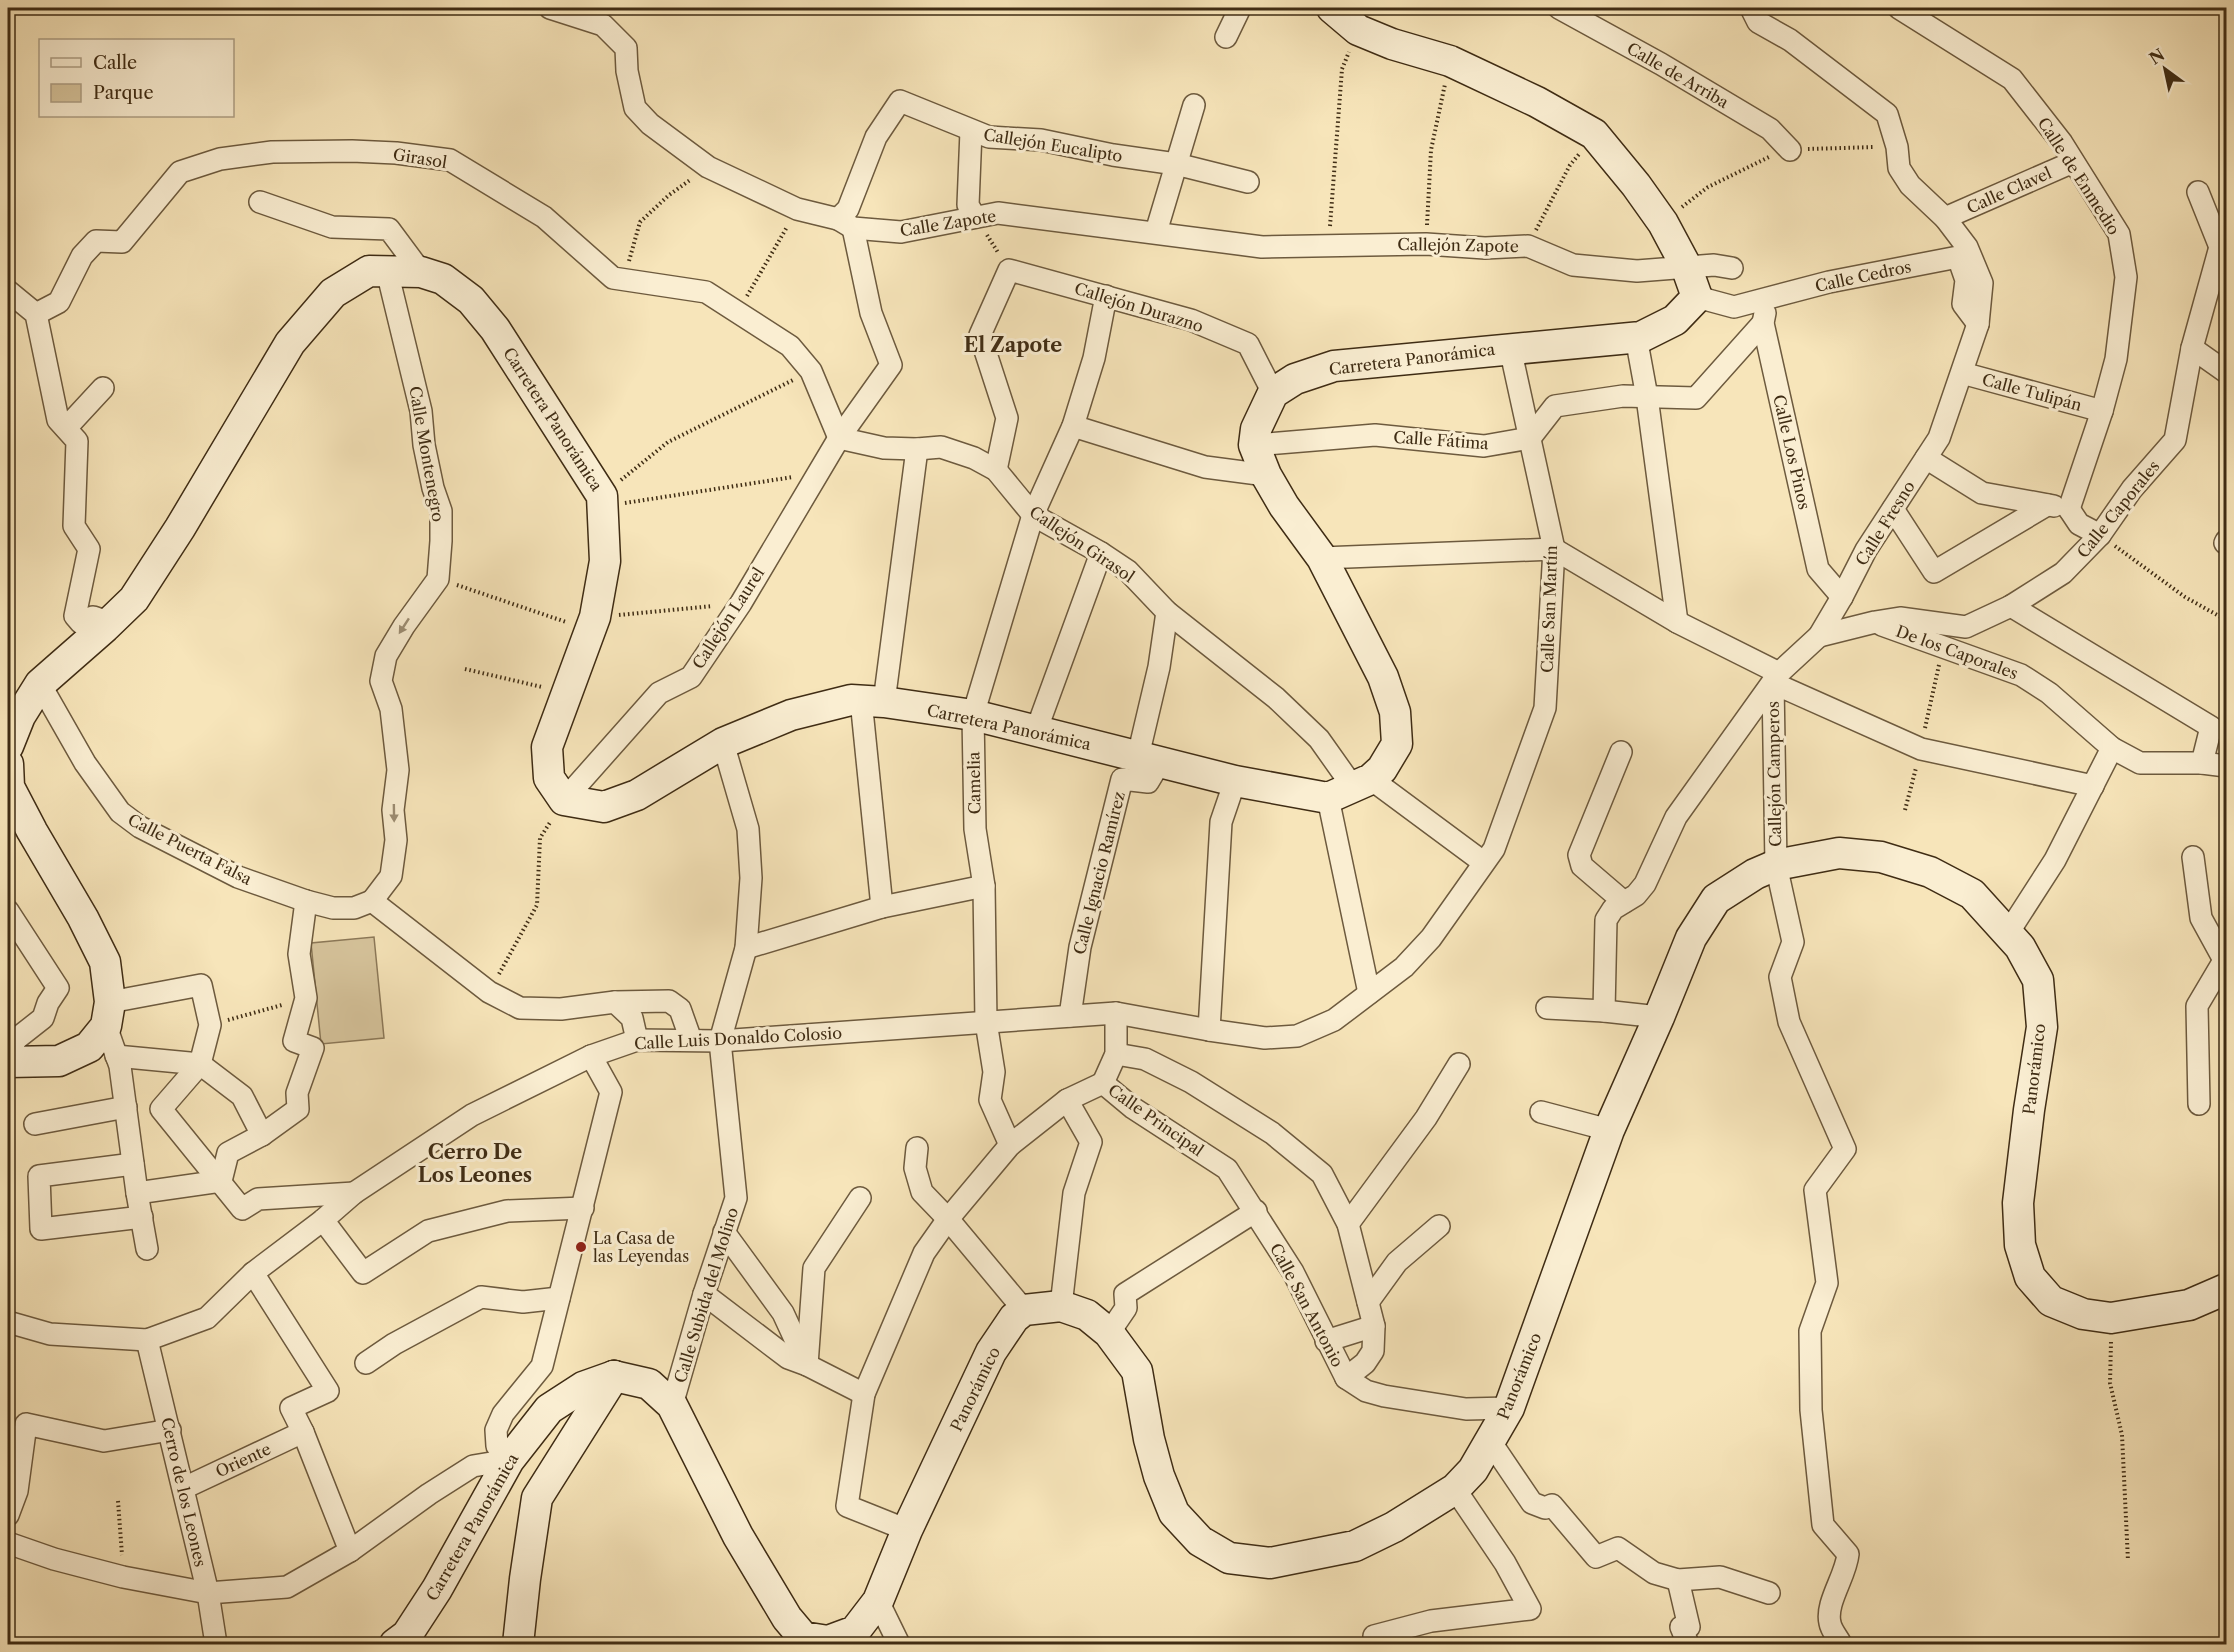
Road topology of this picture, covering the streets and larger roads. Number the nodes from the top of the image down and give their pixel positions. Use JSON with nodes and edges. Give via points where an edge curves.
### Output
{"nodes":[{"id":1,"x":550,"y":8,"type":"edge"},
{"id":2,"x":1240,"y":8,"type":"edge"},
{"id":3,"x":1332,"y":8,"type":"edge"},
{"id":4,"x":1559,"y":8,"type":"edge"},
{"id":5,"x":1751,"y":8,"type":"edge"},
{"id":6,"x":1899,"y":8,"type":"edge"},
{"id":7,"x":1226,"y":37,"type":"dead end"},
{"id":8,"x":1194,"y":105,"type":"dead end"},
{"id":9,"x":971,"y":131,"type":"junction"},
{"id":10,"x":1790,"y":150,"type":"road end"},
{"id":11,"x":2073,"y":162,"type":"junction"},
{"id":12,"x":1176,"y":164,"type":"junction"},
{"id":13,"x":1248,"y":182,"type":"dead end"},
{"id":14,"x":2198,"y":192,"type":"dead end"},
{"id":15,"x":260,"y":202,"type":"dead end"},
{"id":16,"x":975,"y":217,"type":"junction"},
{"id":17,"x":1945,"y":218,"type":"junction"},
{"id":18,"x":845,"y":223,"type":"junction"},
{"id":19,"x":1156,"y":232,"type":"junction"},
{"id":20,"x":1262,"y":247,"type":"joint"},
{"id":21,"x":2223,"y":249,"type":"edge"},
{"id":22,"x":1686,"y":266,"type":"junction"},
{"id":23,"x":1732,"y":268,"type":"dead end"},
{"id":24,"x":387,"y":272,"type":"junction"},
{"id":25,"x":421,"y":272,"type":"junction"},
{"id":26,"x":8,"y":291,"type":"edge"},
{"id":27,"x":1106,"y":296,"type":"junction"},
{"id":28,"x":1697,"y":297,"type":"junction"},
{"id":29,"x":1767,"y":298,"type":"junction"},
{"id":30,"x":36,"y":314,"type":"junction"},
{"id":31,"x":1763,"y":323,"type":"junction"},
{"id":32,"x":1978,"y":324,"type":"junction"},
{"id":33,"x":1636,"y":337,"type":"junction"},
{"id":34,"x":1510,"y":348,"type":"junction"},
{"id":35,"x":2192,"y":348,"type":"junction"},
{"id":36,"x":2226,"y":372,"type":"edge"},
{"id":37,"x":1962,"y":373,"type":"junction"},
{"id":38,"x":103,"y":388,"type":"dead end"},
{"id":39,"x":1273,"y":393,"type":"junction"},
{"id":40,"x":1647,"y":397,"type":"junction"},
{"id":41,"x":2102,"y":411,"type":"junction"},
{"id":42,"x":1073,"y":426,"type":"junction"},
{"id":43,"x":66,"y":428,"type":"junction"},
{"id":44,"x":839,"y":438,"type":"junction"},
{"id":45,"x":1530,"y":438,"type":"junction"},
{"id":46,"x":1254,"y":445,"type":"junction"},
{"id":47,"x":917,"y":449,"type":"junction"},
{"id":48,"x":1926,"y":458,"type":"junction"},
{"id":49,"x":996,"y":470,"type":"junction"},
{"id":50,"x":1266,"y":475,"type":"junction"},
{"id":51,"x":2047,"y":505,"type":"junction"},
{"id":52,"x":1893,"y":509,"type":"junction"},
{"id":53,"x":2069,"y":509,"type":"junction"},
{"id":54,"x":1033,"y":515,"type":"junction"},
{"id":55,"x":2100,"y":535,"type":"junction"},
{"id":56,"x":1554,"y":549,"type":"junction"},
{"id":57,"x":1101,"y":553,"type":"junction"},
{"id":58,"x":1322,"y":558,"type":"junction"},
{"id":59,"x":1842,"y":597,"type":"junction"},
{"id":60,"x":2011,"y":606,"type":"junction"},
{"id":61,"x":1167,"y":612,"type":"junction"},
{"id":62,"x":1677,"y":622,"type":"junction"},
{"id":63,"x":1875,"y":622,"type":"junction"},
{"id":64,"x":105,"y":627,"type":"junction"},
{"id":65,"x":1819,"y":636,"type":"junction"},
{"id":66,"x":1776,"y":678,"type":"junction"},
{"id":67,"x":40,"y":684,"type":"junction"},
{"id":68,"x":872,"y":701,"type":"junction"},
{"id":69,"x":973,"y":715,"type":"junction"},
{"id":70,"x":1036,"y":731,"type":"junction"},
{"id":71,"x":723,"y":743,"type":"junction"},
{"id":72,"x":8,"y":746,"type":"edge"},
{"id":73,"x":2112,"y":748,"type":"junction"},
{"id":74,"x":1621,"y":752,"type":"dead end"},
{"id":75,"x":1149,"y":759,"type":"junction"},
{"id":76,"x":2202,"y":763,"type":"junction"},
{"id":77,"x":8,"y":764,"type":"edge"},
{"id":78,"x":2226,"y":766,"type":"edge"},
{"id":79,"x":1235,"y":781,"type":"junction"},
{"id":80,"x":2093,"y":786,"type":"junction"},
{"id":81,"x":1351,"y":788,"type":"junction"},
{"id":82,"x":564,"y":800,"type":"junction"},
{"id":83,"x":2193,"y":857,"type":"dead end"},
{"id":84,"x":1483,"y":862,"type":"junction"},
{"id":85,"x":1776,"y":865,"type":"junction"},
{"id":86,"x":984,"y":886,"type":"junction"},
{"id":87,"x":306,"y":901,"type":"junction"},
{"id":88,"x":372,"y":901,"type":"junction"},
{"id":89,"x":1624,"y":902,"type":"junction"},
{"id":90,"x":882,"y":907,"type":"junction"},
{"id":91,"x":8,"y":911,"type":"edge"},
{"id":92,"x":2008,"y":933,"type":"junction"},
{"id":93,"x":746,"y":948,"type":"junction"},
{"id":94,"x":2225,"y":959,"type":"edge"},
{"id":95,"x":1369,"y":993,"type":"junction"},
{"id":96,"x":615,"y":1002,"type":"junction"},
{"id":97,"x":1547,"y":1008,"type":"dead end"},
{"id":98,"x":1604,"y":1011,"type":"junction"},
{"id":99,"x":1116,"y":1013,"type":"junction"},
{"id":100,"x":108,"y":1014,"type":"junction"},
{"id":101,"x":1070,"y":1016,"type":"junction"},
{"id":102,"x":1659,"y":1017,"type":"junction"},
{"id":103,"x":986,"y":1022,"type":"junction"},
{"id":104,"x":1209,"y":1030,"type":"junction"},
{"id":105,"x":637,"y":1040,"type":"junction"},
{"id":106,"x":691,"y":1040,"type":"junction"},
{"id":107,"x":720,"y":1041,"type":"junction"},
{"id":108,"x":1116,"y":1054,"type":"junction"},
{"id":109,"x":116,"y":1056,"type":"junction"},
{"id":110,"x":591,"y":1056,"type":"junction"},
{"id":111,"x":8,"y":1062,"type":"edge"},
{"id":112,"x":200,"y":1064,"type":"junction"},
{"id":113,"x":1459,"y":1064,"type":"dead end"},
{"id":114,"x":1103,"y":1083,"type":"junction"},
{"id":115,"x":1067,"y":1100,"type":"junction"},
{"id":116,"x":2199,"y":1104,"type":"dead end"},
{"id":117,"x":126,"y":1107,"type":"junction"},
{"id":118,"x":1541,"y":1112,"type":"dead end"},
{"id":119,"x":35,"y":1124,"type":"dead end"},
{"id":120,"x":1610,"y":1130,"type":"junction"},
{"id":121,"x":262,"y":1135,"type":"junction"},
{"id":122,"x":1010,"y":1145,"type":"junction"},
{"id":123,"x":917,"y":1148,"type":"dead end"},
{"id":124,"x":133,"y":1164,"type":"junction"},
{"id":125,"x":221,"y":1181,"type":"junction"},
{"id":126,"x":137,"y":1193,"type":"junction"},
{"id":127,"x":354,"y":1193,"type":"junction"},
{"id":128,"x":860,"y":1198,"type":"dead end"},
{"id":129,"x":583,"y":1208,"type":"junction"},
{"id":130,"x":1256,"y":1211,"type":"junction"},
{"id":131,"x":142,"y":1217,"type":"junction"},
{"id":132,"x":948,"y":1219,"type":"junction"},
{"id":133,"x":323,"y":1220,"type":"junction"},
{"id":134,"x":1348,"y":1224,"type":"junction"},
{"id":135,"x":1439,"y":1226,"type":"dead end"},
{"id":136,"x":724,"y":1232,"type":"junction"},
{"id":137,"x":147,"y":1249,"type":"dead end"},
{"id":138,"x":253,"y":1273,"type":"junction"},
{"id":139,"x":2226,"y":1289,"type":"edge"},
{"id":140,"x":704,"y":1294,"type":"junction"},
{"id":141,"x":559,"y":1298,"type":"junction"},
{"id":142,"x":1368,"y":1302,"type":"junction"},
{"id":143,"x":1061,"y":1306,"type":"junction"},
{"id":144,"x":1024,"y":1310,"type":"junction"},
{"id":145,"x":8,"y":1322,"type":"edge"},
{"id":146,"x":1374,"y":1326,"type":"junction"},
{"id":147,"x":1109,"y":1333,"type":"junction"},
{"id":148,"x":147,"y":1340,"type":"junction"},
{"id":149,"x":1326,"y":1341,"type":"junction"},
{"id":150,"x":366,"y":1363,"type":"dead end"},
{"id":151,"x":807,"y":1365,"type":"junction"},
{"id":152,"x":614,"y":1376,"type":"junction"},
{"id":153,"x":1346,"y":1378,"type":"junction"},
{"id":154,"x":524,"y":1386,"type":"junction"},
{"id":155,"x":864,"y":1394,"type":"junction"},
{"id":156,"x":672,"y":1405,"type":"junction"},
{"id":157,"x":1509,"y":1408,"type":"junction"},
{"id":158,"x":549,"y":1409,"type":"junction"},
{"id":159,"x":170,"y":1430,"type":"junction"},
{"id":160,"x":303,"y":1432,"type":"junction"},
{"id":161,"x":1490,"y":1441,"type":"junction"},
{"id":162,"x":509,"y":1460,"type":"junction"},
{"id":163,"x":184,"y":1488,"type":"junction"},
{"id":164,"x":1455,"y":1489,"type":"junction"},
{"id":165,"x":8,"y":1515,"type":"edge"},
{"id":166,"x":908,"y":1530,"type":"junction"},
{"id":167,"x":8,"y":1543,"type":"edge"},
{"id":168,"x":350,"y":1551,"type":"junction"},
{"id":169,"x":1678,"y":1580,"type":"junction"},
{"id":170,"x":208,"y":1593,"type":"junction"},
{"id":171,"x":1769,"y":1593,"type":"dead end"},
{"id":172,"x":878,"y":1601,"type":"junction"},
{"id":173,"x":1374,"y":1636,"type":"dead end"},
{"id":174,"x":828,"y":1643,"type":"edge"},
{"id":175,"x":216,"y":1644,"type":"edge"},
{"id":176,"x":395,"y":1644,"type":"edge"},
{"id":177,"x":518,"y":1644,"type":"edge"},
{"id":178,"x":899,"y":1644,"type":"edge"},
{"id":179,"x":1688,"y":1644,"type":"edge"},
{"id":180,"x":1841,"y":1644,"type":"edge"}],
"edges":[{"from":1,"to":18,"type":"street","name":"Calle Zapote","via":[[603,25],[626,48],[635,108],[650,124],[708,167],[797,209]]},
{"from":2,"to":7,"type":"street"},
{"from":3,"to":22,"type":"street","via":[[1358,30],[1450,61],[1537,102],[1593,134],[1663,223]]},
{"from":4,"to":10,"type":"street","name":"Calle de Arriba","via":[[1770,129]]},
{"from":5,"to":17,"type":"street","name":"Calle Fresno","via":[[1758,22],[1790,40],[1887,114],[1899,168],[1910,186]]},
{"from":6,"to":11,"type":"street","name":"Calle de Enmedio","via":[[2012,80]]},
{"from":8,"to":12,"type":"street"},
{"from":9,"to":12,"type":"street","name":"Callejón Eucalipto","via":[[989,137],[1041,140]]},
{"from":9,"to":16,"type":"street","via":[[968,205]]},
{"from":9,"to":18,"type":"street","name":"Callejón Eucalipto","via":[[900,101],[876,137]]},
{"from":11,"to":17,"type":"street","name":"Calle Clavel"},
{"from":11,"to":41,"type":"street","name":"Calle de Enmedio","via":[[2119,234],[2126,277],[2116,359]]},
{"from":12,"to":13,"type":"street","name":"Callejón Eucalipto"},
{"from":12,"to":19,"type":"street"},
{"from":14,"to":21,"type":"street"},
{"from":15,"to":25,"type":"street","via":[[332,227],[389,229]]},
{"from":16,"to":18,"type":"street","name":"Calle Zapote","via":[[901,232]]},
{"from":16,"to":19,"type":"street","name":"Calle Zapote","via":[[998,213]]},
{"from":17,"to":32,"type":"street","name":"Calle Fresno","via":[[1967,248],[1982,283]]},
{"from":18,"to":44,"type":"street","via":[[871,313],[891,365]]},
{"from":19,"to":20,"type":"street","name":"Calle Zapote"},
{"from":20,"to":22,"type":"street","name":"Callejón Zapote","via":[[1528,246],[1573,265],[1637,270]]},
{"from":21,"to":35,"type":"street","name":"Calle Caporales"},
{"from":22,"to":23,"type":"street"},
{"from":22,"to":28,"type":"street"},
{"from":24,"to":25,"type":"street","name":"Carretera Panorámica"},
{"from":24,"to":64,"type":"street","name":"Carretera Panorámica","via":[[369,271],[333,293],[290,343],[134,599]]},
{"from":24,"to":88,"type":"street","name":"Calle Montenegro","one_way":true,"via":[[422,411],[424,445],[441,511],[441,542],[438,579],[386,656],[381,681],[392,709],[399,770],[393,810],[396,840],[392,876]]},
{"from":25,"to":82,"type":"street","name":"Carretera Panorámica","via":[[443,279],[471,300],[495,329],[603,501],[605,561],[582,621],[566,696],[547,747],[549,778]]},
{"from":26,"to":30,"type":"street"},
{"from":27,"to":39,"type":"street","name":"Callejón Durazno","via":[[1191,320],[1248,344]]},
{"from":27,"to":42,"type":"street","name":"Camelia","via":[[1094,358]]},
{"from":27,"to":49,"type":"street","name":"Callejón Durazno","via":[[1010,270],[980,334],[1007,418]]},
{"from":28,"to":29,"type":"street","name":"Calle Cedros","via":[[1734,307]]},
{"from":28,"to":33,"type":"street","name":"Carretera Panorámica","via":[[1675,320]]},
{"from":29,"to":31,"type":"street","name":"Calle Los Pinos"},
{"from":29,"to":32,"type":"street","name":"Calle Cedros","via":[[1958,257],[1966,280],[1964,304]]},
{"from":30,"to":43,"type":"street","via":[[58,420]]},
{"from":30,"to":44,"type":"street","name":"Girasol","via":[[59,302],[82,256],[96,241],[122,242],[180,172],[220,159],[272,152],[396,153],[450,160],[544,217],[613,278],[706,292],[790,346],[811,371]]},
{"from":31,"to":40,"type":"street","via":[[1696,398]]},
{"from":31,"to":59,"type":"street","name":"Calle Los Pinos","via":[[1818,568]]},
{"from":32,"to":37,"type":"street","name":"Calle Fresno"},
{"from":33,"to":34,"type":"street","name":"Carretera Panorámica"},
{"from":33,"to":40,"type":"street"},
{"from":34,"to":39,"type":"street","name":"Carretera Panorámica","via":[[1334,366],[1295,379]]},
{"from":34,"to":45,"type":"street","name":"Calle San Martín"},
{"from":35,"to":36,"type":"street"},
{"from":35,"to":55,"type":"street","name":"Calle Caporales","via":[[2175,440],[2132,489]]},
{"from":37,"to":41,"type":"street","name":"Calle Tulipán"},
{"from":37,"to":48,"type":"street","name":"Calle Fresno","via":[[1939,438]]},
{"from":38,"to":43,"type":"street"},
{"from":39,"to":46,"type":"street","via":[[1256,429]]},
{"from":40,"to":45,"type":"street","via":[[1623,396],[1555,406]]},
{"from":40,"to":62,"type":"street"},
{"from":41,"to":53,"type":"street","name":"Calle de Enmedio"},
{"from":42,"to":50,"type":"street","via":[[1205,467]]},
{"from":42,"to":54,"type":"street","name":"Camelia"},
{"from":43,"to":64,"type":"street","via":[[77,441],[74,526],[89,549],[75,616],[81,623],[93,617]]},
{"from":44,"to":47,"type":"street","name":"Callejón Girasol","via":[[884,448]]},
{"from":44,"to":82,"type":"street","name":"Callejón Laurel","via":[[741,603],[690,677],[659,693]]},
{"from":45,"to":46,"type":"street","name":"Calle Fátima","via":[[1484,446],[1375,435]]},
{"from":45,"to":56,"type":"street","name":"Calle San Martín"},
{"from":46,"to":50,"type":"street"},
{"from":47,"to":49,"type":"street","name":"Callejón Girasol","via":[[941,447]]},
{"from":47,"to":68,"type":"street"},
{"from":48,"to":51,"type":"street","via":[[1982,493]]},
{"from":48,"to":52,"type":"street","name":"Calle Fresno"},
{"from":49,"to":54,"type":"street","name":"Callejón Girasol"},
{"from":50,"to":58,"type":"street"},
{"from":51,"to":52,"type":"street","via":[[1934,572]]},
{"from":51,"to":53,"type":"street"},
{"from":52,"to":59,"type":"street","name":"Calle Fresno","via":[[1866,549]]},
{"from":53,"to":55,"type":"street","via":[[2079,524]]},
{"from":54,"to":57,"type":"street","name":"Callejón Girasol"},
{"from":54,"to":69,"type":"street","name":"Camelia"},
{"from":55,"to":60,"type":"street","name":"Calle Caporales","via":[[2063,573]]},
{"from":56,"to":58,"type":"street"},
{"from":56,"to":62,"type":"street"},
{"from":56,"to":84,"type":"street","name":"Calle San Martín","via":[[1545,708],[1494,849]]},
{"from":57,"to":61,"type":"street","name":"Callejón Girasol","via":[[1128,571]]},
{"from":57,"to":70,"type":"street"},
{"from":58,"to":81,"type":"street","via":[[1383,677],[1395,712],[1397,744],[1382,769]]},
{"from":59,"to":65,"type":"street","name":"Calle Fresno"},
{"from":60,"to":63,"type":"street","name":"Calle Caporales","via":[[1966,627],[1900,618]]},
{"from":60,"to":76,"type":"street","via":[[2211,727]]},
{"from":61,"to":75,"type":"street"},
{"from":61,"to":81,"type":"street","name":"Callejón Girasol","via":[[1276,698],[1319,739]]},
{"from":62,"to":66,"type":"street"},
{"from":63,"to":65,"type":"street","name":"De los Caporales"},
{"from":63,"to":73,"type":"street","name":"De los Caporales","via":[[2021,675],[2049,693]]},
{"from":64,"to":67,"type":"street","name":"Carretera Panorámica"},
{"from":65,"to":66,"type":"street","name":"Calle Fresno"},
{"from":66,"to":80,"type":"street","via":[[1921,749]]},
{"from":66,"to":85,"type":"street","name":"Callejón Camperos"},
{"from":66,"to":89,"type":"street","name":"Calle Fresno","via":[[1676,817],[1645,884]]},
{"from":67,"to":72,"type":"street","name":"Carretera Panorámica"},
{"from":67,"to":87,"type":"street","name":"Calle Puerta Falsa","via":[[85,763],[120,812],[140,827],[238,877]]},
{"from":68,"to":69,"type":"street","name":"Carretera Panorámica"},
{"from":68,"to":71,"type":"street","name":"Carretera Panorámica","via":[[851,699],[790,715]]},
{"from":68,"to":90,"type":"street"},
{"from":69,"to":70,"type":"street","name":"Carretera Panorámica"},
{"from":69,"to":86,"type":"street","name":"Camelia","via":[[975,829]]},
{"from":70,"to":75,"type":"street","name":"Carretera Panorámica"},
{"from":71,"to":82,"type":"street","name":"Carretera Panorámica","via":[[637,795],[604,807]]},
{"from":71,"to":93,"type":"street","via":[[748,829],[751,878]]},
{"from":73,"to":76,"type":"street","name":"De los Caporales","via":[[2140,763]]},
{"from":73,"to":80,"type":"street"},
{"from":74,"to":89,"type":"street","via":[[1579,855],[1582,867]]},
{"from":75,"to":79,"type":"street","name":"Carretera Panorámica"},
{"from":75,"to":101,"type":"street","name":"Calle Ignacio Ramírez","via":[[1148,782],[1122,779],[1080,947]]},
{"from":76,"to":78,"type":"street","name":"De los Caporales"},
{"from":77,"to":100,"type":"street","via":[[9,787],[105,962]]},
{"from":79,"to":81,"type":"street","name":"Carretera Panorámica"},
{"from":79,"to":104,"type":"street","via":[[1221,822]]},
{"from":80,"to":92,"type":"street","via":[[2055,860]]},
{"from":81,"to":84,"type":"street"},
{"from":81,"to":95,"type":"street"},
{"from":83,"to":94,"type":"street","via":[[2201,918]]},
{"from":84,"to":95,"type":"street","name":"Calle Luis Donaldo Colosio","via":[[1431,938],[1404,967]]},
{"from":85,"to":92,"type":"street","name":"Panorámico","via":[[1839,853],[1881,857],[1930,872],[1972,894]]},
{"from":85,"to":102,"type":"street","name":"Panorámico","via":[[1716,899],[1691,938]]},
{"from":85,"to":180,"type":"street","via":[[1793,942],[1780,977],[1789,1022],[1845,1149],[1815,1190],[1827,1283],[1810,1331],[1810,1410],[1823,1526],[1848,1554],[1830,1610],[1830,1624]]},
{"from":86,"to":90,"type":"street"},
{"from":86,"to":103,"type":"street","name":"Camelia"},
{"from":87,"to":88,"type":"street","name":"Calle Puerta Falsa","via":[[333,908],[354,908]]},
{"from":87,"to":121,"type":"street","via":[[299,954],[306,998],[294,1041],[313,1048],[297,1093],[298,1109]]},
{"from":88,"to":96,"type":"street","via":[[489,993],[520,1008],[561,1009]]},
{"from":89,"to":98,"type":"street","name":"Calle Fresno","via":[[1606,920]]},
{"from":90,"to":93,"type":"street"},
{"from":91,"to":111,"type":"street","via":[[58,988],[43,1018],[15,1041]]},
{"from":92,"to":139,"type":"street","name":"Panorámico","via":[[2038,980],[2042,1027],[2018,1203],[2020,1245],[2030,1277],[2051,1301],[2083,1314],[2111,1318],[2189,1305]]},
{"from":93,"to":107,"type":"street"},
{"from":94,"to":116,"type":"street","via":[[2197,1006]]},
{"from":95,"to":104,"type":"street","name":"Calle Luis Donaldo Colosio","via":[[1334,1020],[1297,1036],[1265,1038]]},
{"from":96,"to":105,"type":"street","via":[[632,1018]]},
{"from":96,"to":106,"type":"street","via":[[669,1001],[680,1009]]},
{"from":97,"to":98,"type":"street"},
{"from":98,"to":102,"type":"street"},
{"from":99,"to":101,"type":"street","name":"Calle Luis Donaldo Colosio"},
{"from":99,"to":104,"type":"street","name":"Calle Luis Donaldo Colosio"},
{"from":99,"to":108,"type":"street","name":"Calle Principal"},
{"from":100,"to":109,"type":"street"},
{"from":100,"to":111,"type":"street","via":[[89,1047],[59,1061]]},
{"from":100,"to":112,"type":"street","via":[[201,985],[210,1025]]},
{"from":101,"to":103,"type":"street","name":"Calle Luis Donaldo Colosio"},
{"from":102,"to":120,"type":"street","name":"Panorámico"},
{"from":103,"to":107,"type":"street","name":"Calle Luis Donaldo Colosio"},
{"from":103,"to":122,"type":"street","name":"Camelia","via":[[994,1072],[990,1100]]},
{"from":105,"to":106,"type":"street","name":"Calle Luis Donaldo Colosio"},
{"from":105,"to":110,"type":"street","name":"Calle Luis Donaldo Colosio"},
{"from":106,"to":107,"type":"street","name":"Calle Luis Donaldo Colosio"},
{"from":107,"to":136,"type":"street","name":"Calle Subida del Molino","via":[[736,1198]]},
{"from":108,"to":114,"type":"street","name":"Calle Principal"},
{"from":108,"to":134,"type":"street","via":[[1145,1059],[1272,1133],[1322,1174]]},
{"from":109,"to":112,"type":"street"},
{"from":109,"to":117,"type":"street"},
{"from":110,"to":127,"type":"street","name":"Calle Luis Donaldo Colosio","via":[[472,1115]]},
{"from":110,"to":129,"type":"street","via":[[611,1092]]},
{"from":112,"to":121,"type":"street","via":[[242,1096]]},
{"from":112,"to":125,"type":"street","via":[[160,1109]]},
{"from":113,"to":134,"type":"street","via":[[1426,1118]]},
{"from":114,"to":115,"type":"street"},
{"from":114,"to":130,"type":"street","name":"Calle Principal","via":[[1133,1108],[1227,1169]]},
{"from":115,"to":122,"type":"street"},
{"from":115,"to":143,"type":"street","via":[[1091,1142],[1074,1192]]},
{"from":117,"to":119,"type":"street"},
{"from":117,"to":124,"type":"street"},
{"from":118,"to":120,"type":"street"},
{"from":120,"to":157,"type":"street","name":"Panorámico"},
{"from":121,"to":125,"type":"street","via":[[228,1153]]},
{"from":122,"to":132,"type":"street"},
{"from":123,"to":132,"type":"street","via":[[915,1168],[922,1192]]},
{"from":124,"to":126,"type":"street"},
{"from":124,"to":131,"type":"street","via":[[39,1176],[41,1229]]},
{"from":125,"to":126,"type":"street"},
{"from":125,"to":127,"type":"street","via":[[242,1209],[258,1199]]},
{"from":126,"to":131,"type":"street"},
{"from":127,"to":133,"type":"street","name":"Calle Luis Donaldo Colosio"},
{"from":128,"to":151,"type":"street","via":[[814,1268]]},
{"from":129,"to":133,"type":"street","via":[[507,1211],[428,1231],[363,1273]]},
{"from":129,"to":141,"type":"street"},
{"from":130,"to":147,"type":"street","via":[[1125,1294],[1126,1308]]},
{"from":130,"to":149,"type":"street","name":"Calle San Antonio","via":[[1293,1272]]},
{"from":131,"to":137,"type":"street"},
{"from":132,"to":144,"type":"street"},
{"from":132,"to":155,"type":"street","via":[[924,1253]]},
{"from":133,"to":138,"type":"street","name":"Calle Luis Donaldo Colosio"},
{"from":134,"to":142,"type":"street"},
{"from":135,"to":142,"type":"street","via":[[1397,1262]]},
{"from":136,"to":140,"type":"street","name":"Calle Subida del Molino"},
{"from":136,"to":151,"type":"street","via":[[783,1313]]},
{"from":138,"to":148,"type":"street","name":"Calle Luis Donaldo Colosio","via":[[207,1318]]},
{"from":138,"to":160,"type":"street","via":[[328,1390],[291,1408]]},
{"from":140,"to":151,"type":"street","via":[[788,1358]]},
{"from":140,"to":156,"type":"street","name":"Calle Subida del Molino"},
{"from":141,"to":150,"type":"street","via":[[523,1302],[481,1298]]},
{"from":141,"to":154,"type":"street","via":[[542,1366]]},
{"from":142,"to":146,"type":"street"},
{"from":143,"to":144,"type":"street","name":"Panorámico"},
{"from":143,"to":147,"type":"street","name":"Panorámico","via":[[1087,1315]]},
{"from":144,"to":166,"type":"street","name":"Panorámico","via":[[991,1352]]},
{"from":145,"to":148,"type":"street","name":"Calle Luis Donaldo Colosio","via":[[50,1334]]},
{"from":146,"to":149,"type":"street"},
{"from":146,"to":153,"type":"street","via":[[1373,1351]]},
{"from":147,"to":164,"type":"street","name":"Panorámico","via":[[1137,1371],[1151,1448],[1174,1513],[1200,1541],[1229,1558],[1270,1563],[1354,1546],[1394,1527]]},
{"from":148,"to":159,"type":"street","name":"Cerro de los Leones"},
{"from":149,"to":153,"type":"street","name":"Calle San Antonio"},
{"from":151,"to":155,"type":"street"},
{"from":152,"to":156,"type":"street","name":"Panorámico","via":[[649,1384]]},
{"from":152,"to":158,"type":"street","name":"Carretera Panorámica","via":[[583,1387]]},
{"from":152,"to":177,"type":"street","via":[[537,1498]]},
{"from":153,"to":157,"type":"street","name":"Calle San Antonio","via":[[1366,1391],[1384,1396],[1466,1409]]},
{"from":154,"to":158,"type":"street"},
{"from":154,"to":162,"type":"street","via":[[496,1430],[497,1446]]},
{"from":155,"to":166,"type":"street","via":[[847,1506]]},
{"from":156,"to":174,"type":"street","name":"Panorámico","via":[[738,1536],[787,1618],[803,1637]]},
{"from":157,"to":161,"type":"street","name":"Panorámico"},
{"from":158,"to":162,"type":"street","name":"Carretera Panorámica"},
{"from":159,"to":163,"type":"street","name":"Cerro de los Leones"},
{"from":159,"to":165,"type":"street","via":[[104,1441],[26,1424],[17,1491]]},
{"from":160,"to":163,"type":"street","name":"Oriente"},
{"from":160,"to":168,"type":"street"},
{"from":161,"to":164,"type":"street","name":"Panorámico","via":[[1473,1470]]},
{"from":161,"to":169,"type":"street","via":[[1532,1503],[1545,1508],[1552,1505],[1596,1557],[1618,1548],[1654,1573]]},
{"from":162,"to":168,"type":"street","via":[[473,1466]]},
{"from":162,"to":176,"type":"street","name":"Carretera Panorámica","via":[[437,1589],[407,1635]]},
{"from":163,"to":170,"type":"street","name":"Cerro de los Leones"},
{"from":164,"to":173,"type":"street","via":[[1505,1563],[1530,1609],[1431,1621]]},
{"from":166,"to":172,"type":"street","name":"Panorámico"},
{"from":167,"to":170,"type":"street","via":[[123,1577]]},
{"from":168,"to":170,"type":"street","via":[[287,1587]]},
{"from":169,"to":171,"type":"street","via":[[1720,1576]]},
{"from":169,"to":179,"type":"street","via":[[1689,1628],[1681,1628]]},
{"from":170,"to":175,"type":"street","name":"Cerro de los Leones"},
{"from":172,"to":174,"type":"street","name":"Panorámico","via":[[855,1631]]},
{"from":172,"to":178,"type":"street"}]}
